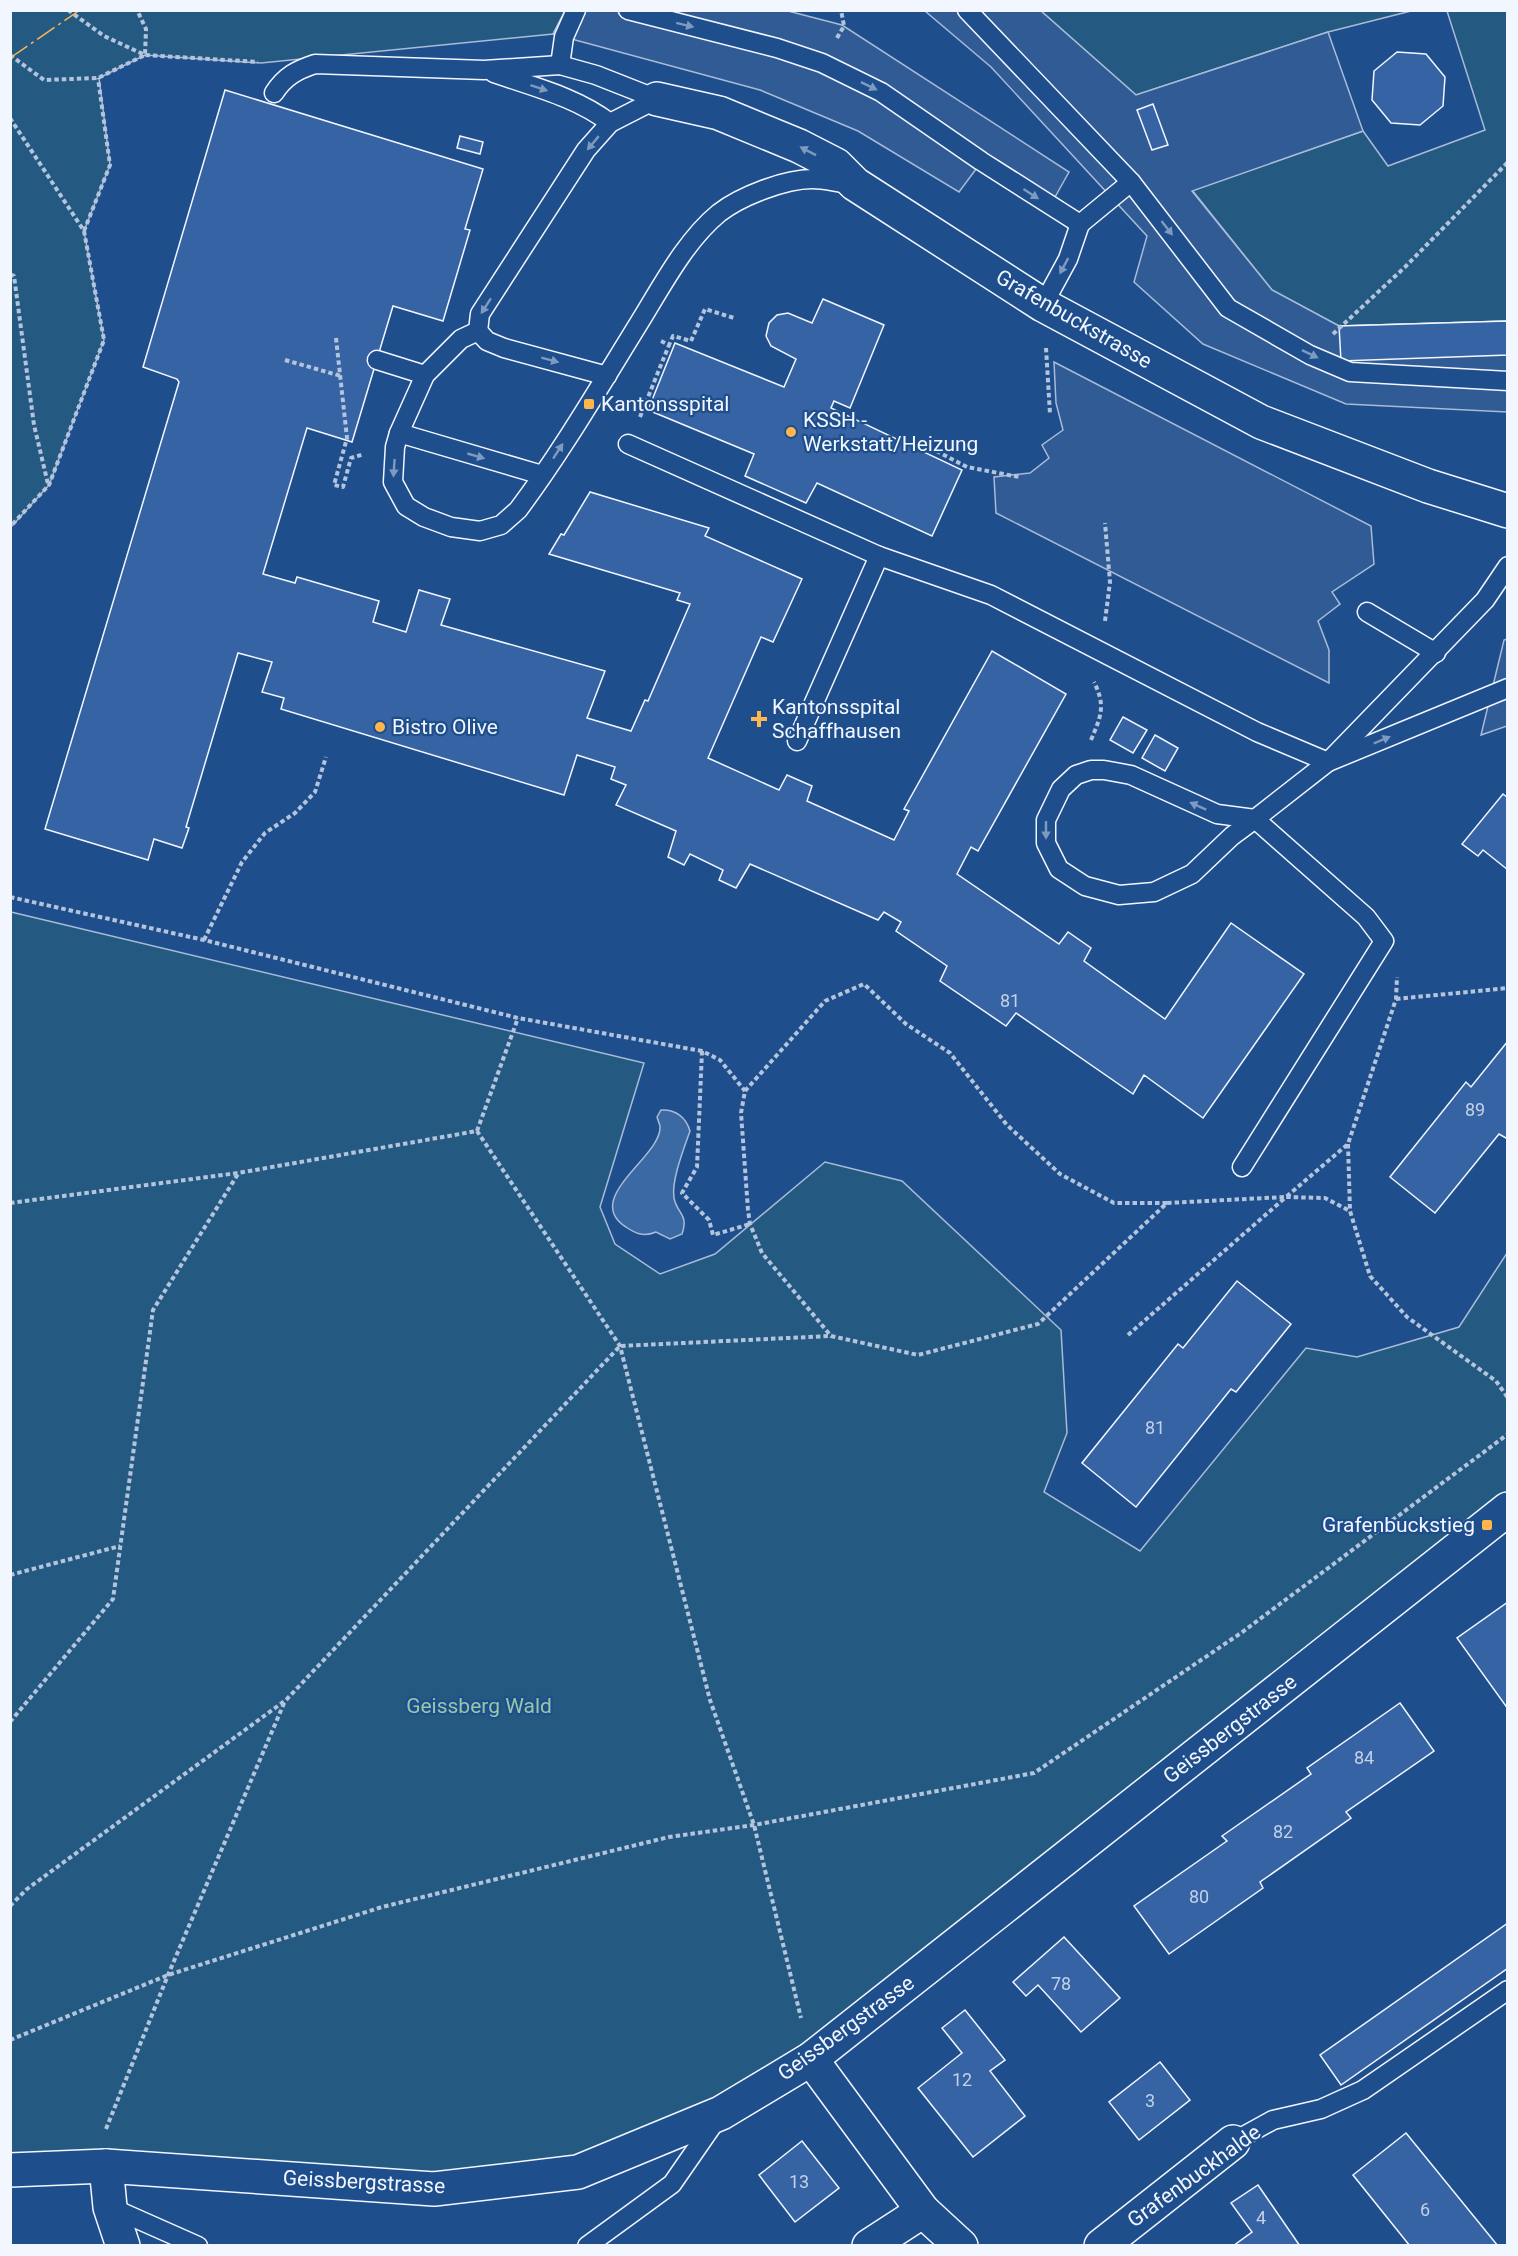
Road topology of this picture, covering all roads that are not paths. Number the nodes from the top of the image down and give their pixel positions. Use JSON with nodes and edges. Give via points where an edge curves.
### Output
{"nodes":[{"id":1,"x":576,"y":10,"type":"edge"},
{"id":2,"x":628,"y":10,"type":"edge"},
{"id":3,"x":967,"y":10,"type":"edge"},
{"id":4,"x":560,"y":65,"type":"junction"},
{"id":5,"x":483,"y":70,"type":"junction"},
{"id":6,"x":274,"y":93,"type":"dead end"},
{"id":7,"x":657,"y":99,"type":"junction"},
{"id":8,"x":610,"y":123,"type":"junction"},
{"id":9,"x":1131,"y":182,"type":"junction"},
{"id":10,"x":855,"y":184,"type":"junction"},
{"id":11,"x":1080,"y":224,"type":"junction"},
{"id":12,"x":1043,"y":305,"type":"junction"},
{"id":13,"x":478,"y":331,"type":"junction"},
{"id":14,"x":377,"y":360,"type":"dead end"},
{"id":15,"x":425,"y":375,"type":"junction"},
{"id":16,"x":607,"y":376,"type":"junction"},
{"id":17,"x":1508,"y":381,"type":"edge"},
{"id":18,"x":397,"y":440,"type":"junction"},
{"id":19,"x":628,"y":444,"type":"road end"},
{"id":20,"x":542,"y":475,"type":"junction"},
{"id":21,"x":1508,"y":511,"type":"edge"},
{"id":22,"x":879,"y":556,"type":"junction"},
{"id":23,"x":1508,"y":566,"type":"edge"},
{"id":24,"x":1367,"y":612,"type":"dead end"},
{"id":25,"x":1436,"y":653,"type":"junction"},
{"id":26,"x":1508,"y":688,"type":"edge"},
{"id":27,"x":797,"y":741,"type":"dead end"},
{"id":28,"x":1328,"y":762,"type":"junction"},
{"id":29,"x":1254,"y":819,"type":"junction"},
{"id":30,"x":1242,"y":1167,"type":"dead end"},
{"id":31,"x":1508,"y":1509,"type":"edge"},
{"id":32,"x":1508,"y":1990,"type":"edge"},
{"id":33,"x":811,"y":2059,"type":"junction"},
{"id":34,"x":722,"y":2113,"type":"junction"},
{"id":35,"x":1233,"y":2142,"type":"joint"},
{"id":36,"x":106,"y":2166,"type":"junction"},
{"id":37,"x":10,"y":2170,"type":"edge"},
{"id":38,"x":110,"y":2207,"type":"junction"},
{"id":39,"x":923,"y":2211,"type":"junction"},
{"id":40,"x":123,"y":2246,"type":"edge"},
{"id":41,"x":198,"y":2246,"type":"edge"},
{"id":42,"x":587,"y":2246,"type":"edge"},
{"id":43,"x":869,"y":2246,"type":"edge"},
{"id":44,"x":961,"y":2246,"type":"edge"},
{"id":45,"x":1101,"y":2246,"type":"edge"}],
"edges":[{"from":1,"to":4,"type":"lane","via":[[564,37]]},
{"from":2,"to":11,"type":"lane","one_way":true,"via":[[822,63],[881,92]]},
{"from":3,"to":9,"type":"lane"},
{"from":4,"to":5,"type":"lane"},
{"from":4,"to":7,"type":"lane"},
{"from":5,"to":6,"type":"lane","via":[[315,64],[295,71]]},
{"from":5,"to":8,"type":"lane","one_way":true,"via":[[563,96]]},
{"from":7,"to":8,"type":"lane"},
{"from":10,"to":7,"type":"street","name":"Grafenbuckstrasse","one_way":true,"via":[[836,165],[799,146],[720,113]]},
{"from":8,"to":13,"type":"lane","one_way":true,"via":[[586,150],[480,315]]},
{"from":9,"to":11,"type":"lane"},
{"from":9,"to":17,"type":"lane","one_way":true,"via":[[1228,308],[1310,355],[1350,372]]},
{"from":10,"to":12,"type":"street","name":"Grafenbuckstrasse"},
{"from":10,"to":16,"type":"lane","via":[[811,179],[782,185],[750,195],[719,213],[696,236]]},
{"from":11,"to":12,"type":"lane","one_way":true,"via":[[1068,259]]},
{"from":12,"to":21,"type":"street","name":"Grafenbuckstrasse","via":[[1261,422],[1428,486]]},
{"from":13,"to":15,"type":"lane","via":[[461,339]]},
{"from":13,"to":16,"type":"lane","one_way":true,"via":[[487,341],[504,348]]},
{"from":14,"to":15,"type":"lane"},
{"from":15,"to":18,"type":"lane"},
{"from":20,"to":16,"type":"lane","one_way":true},
{"from":18,"to":20,"type":"lane","one_way":true},
{"from":18,"to":20,"type":"lane","one_way":true,"via":[[393,482],[406,506],[451,527],[480,531],[501,525],[518,510]]},
{"from":19,"to":22,"type":"lane"},
{"from":22,"to":27,"type":"lane"},
{"from":22,"to":28,"type":"lane","via":[[991,595],[1257,732]]},
{"from":23,"to":25,"type":"lane","via":[[1485,600]]},
{"from":24,"to":25,"type":"lane"},
{"from":25,"to":28,"type":"lane"},
{"from":28,"to":26,"type":"lane","one_way":true},
{"from":28,"to":29,"type":"lane"},
{"from":29,"to":29,"type":"lane","one_way":true,"via":[[1217,814],[1131,775],[1091,770],[1076,775],[1061,789],[1046,820],[1046,843],[1059,869],[1085,886],[1119,895],[1154,892],[1192,874]]},
{"from":29,"to":30,"type":"lane","via":[[1366,917],[1384,941]]},
{"from":31,"to":33,"type":"street","name":"Geissbergstrasse"},
{"from":32,"to":35,"type":"lane","name":"Grafenbuckhalde","via":[[1363,2090],[1321,2109],[1272,2120]]},
{"from":33,"to":34,"type":"street","name":"Geissbergstrasse"},
{"from":33,"to":39,"type":"street"},
{"from":34,"to":36,"type":"street","name":"Geissbergstrasse","via":[[578,2172],[434,2189]]},
{"from":34,"to":42,"type":"lane","via":[[672,2184]]},
{"from":35,"to":45,"type":"street","name":"Grafenbuckhalde"},
{"from":36,"to":37,"type":"street","name":"Geissbergstrasse"},
{"from":36,"to":38,"type":"street"},
{"from":38,"to":40,"type":"street"},
{"from":38,"to":41,"type":"lane"},
{"from":39,"to":43,"type":"street"},
{"from":39,"to":44,"type":"street"}]}
